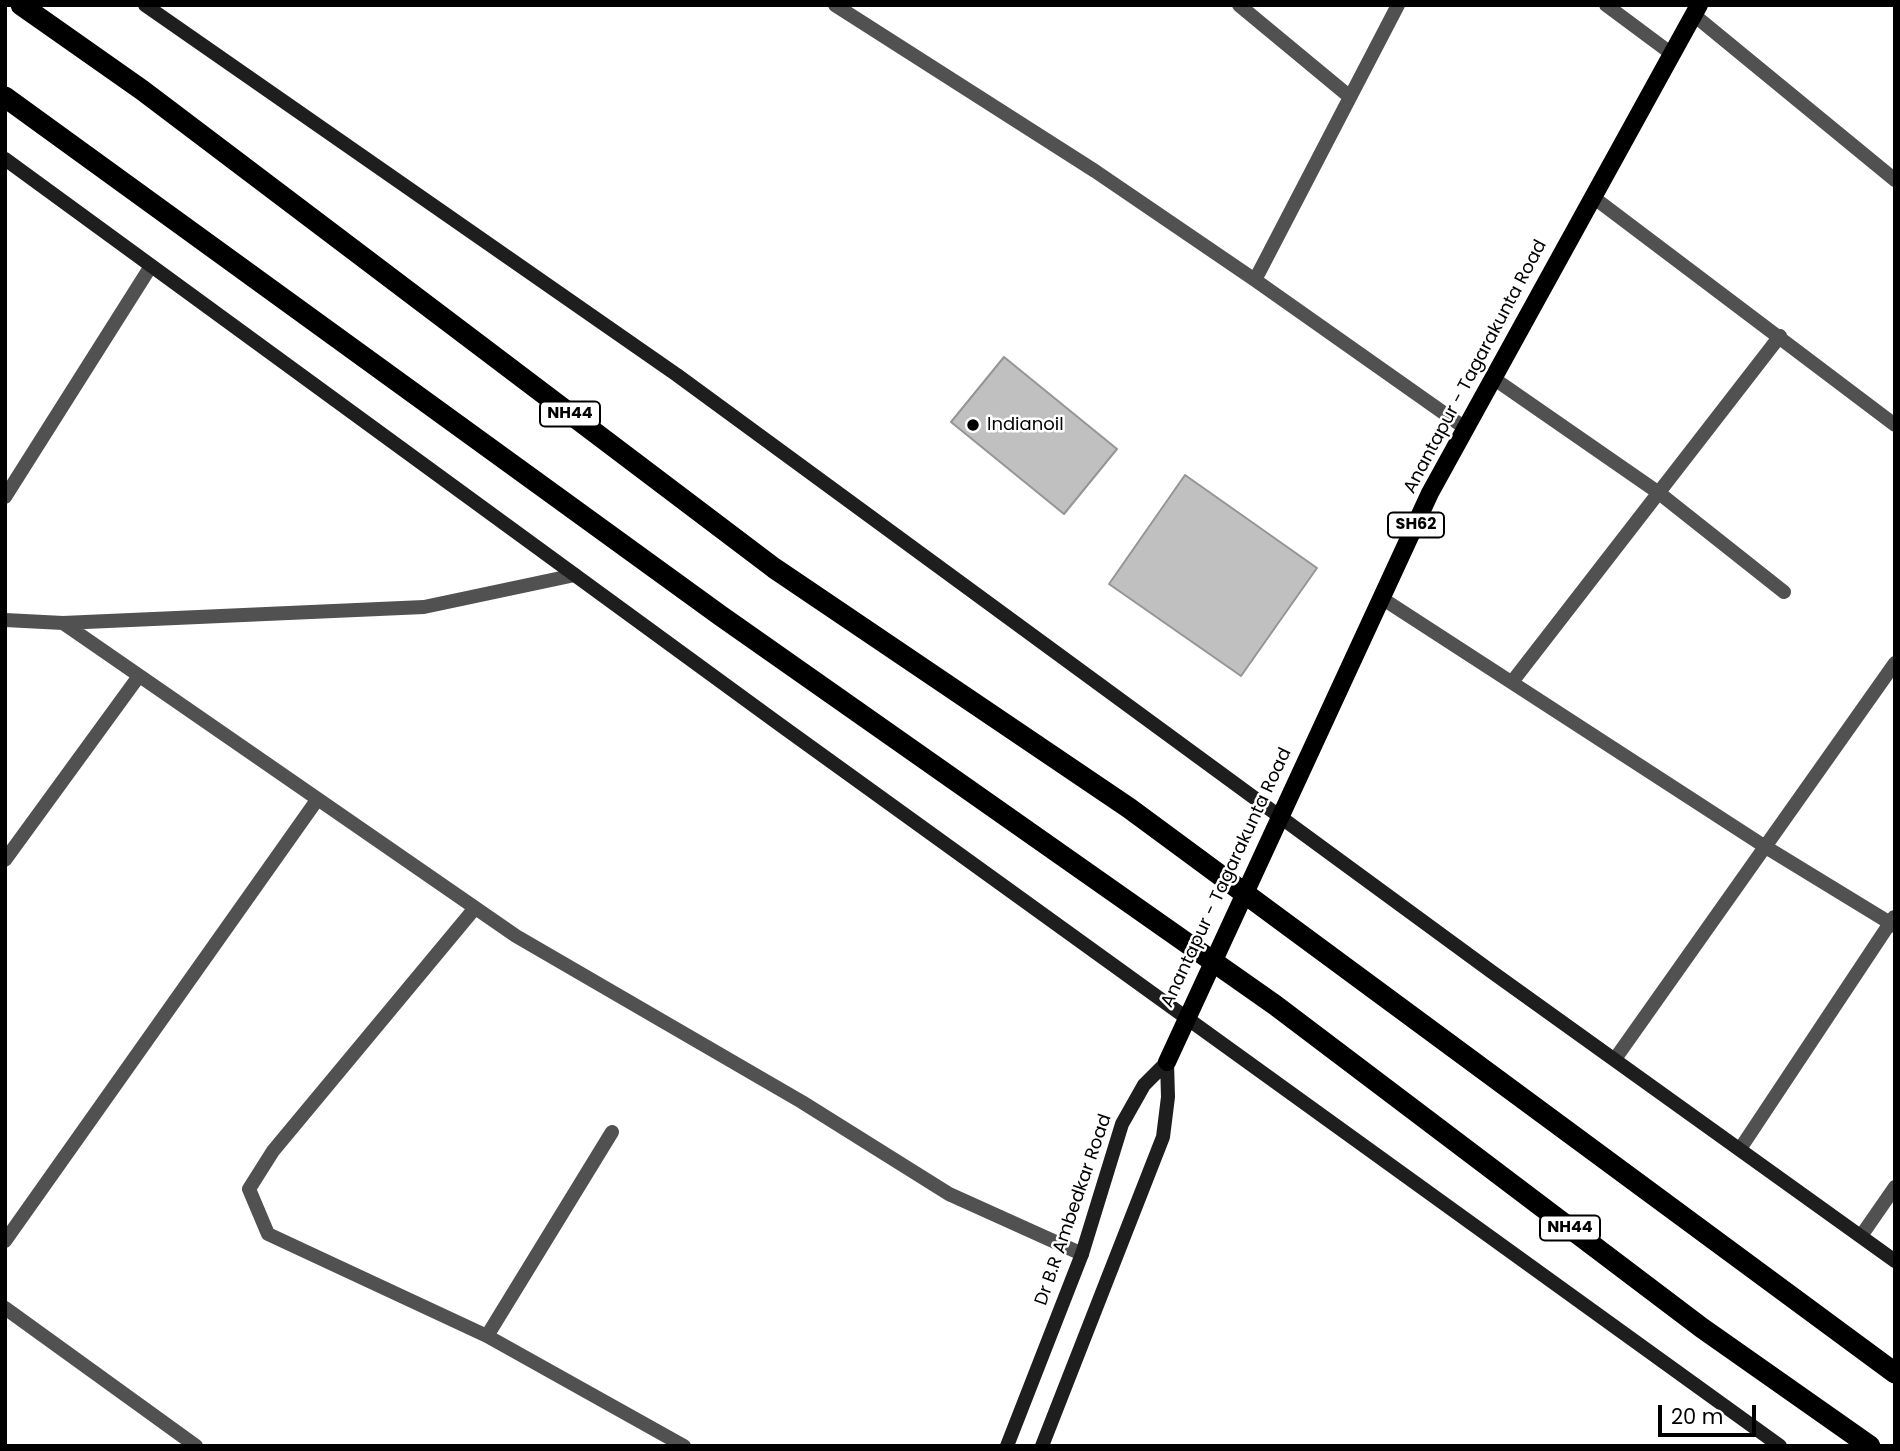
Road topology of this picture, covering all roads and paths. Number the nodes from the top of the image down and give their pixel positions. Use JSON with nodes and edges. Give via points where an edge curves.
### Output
{"nodes":[{"id":1,"x":21,"y":5,"type":"edge"},
{"id":2,"x":145,"y":5,"type":"edge"},
{"id":3,"x":835,"y":5,"type":"edge"},
{"id":4,"x":1240,"y":5,"type":"edge"},
{"id":5,"x":1398,"y":5,"type":"edge"},
{"id":6,"x":1606,"y":5,"type":"edge"},
{"id":7,"x":1697,"y":10,"type":"edge"},
{"id":8,"x":1672,"y":54,"type":"junction"},
{"id":9,"x":5,"y":97,"type":"edge"},
{"id":10,"x":1350,"y":97,"type":"junction"},
{"id":11,"x":5,"y":159,"type":"edge"},
{"id":12,"x":1895,"y":180,"type":"edge"},
{"id":13,"x":1593,"y":197,"type":"junction"},
{"id":14,"x":151,"y":266,"type":"junction"},
{"id":15,"x":1255,"y":280,"type":"junction"},
{"id":16,"x":1780,"y":336,"type":"junction"},
{"id":17,"x":1493,"y":378,"type":"junction"},
{"id":18,"x":1895,"y":425,"type":"edge"},
{"id":19,"x":1465,"y":428,"type":"junction"},
{"id":20,"x":1659,"y":493,"type":"junction"},
{"id":21,"x":5,"y":497,"type":"edge"},
{"id":22,"x":575,"y":575,"type":"junction"},
{"id":23,"x":1784,"y":592,"type":"dead end"},
{"id":24,"x":1383,"y":599,"type":"junction"},
{"id":25,"x":5,"y":620,"type":"edge"},
{"id":26,"x":63,"y":623,"type":"junction"},
{"id":27,"x":1895,"y":663,"type":"edge"},
{"id":28,"x":139,"y":676,"type":"junction"},
{"id":29,"x":1512,"y":682,"type":"junction"},
{"id":30,"x":317,"y":800,"type":"junction"},
{"id":31,"x":1279,"y":815,"type":"junction"},
{"id":32,"x":1764,"y":846,"type":"junction"},
{"id":33,"x":5,"y":860,"type":"edge"},
{"id":34,"x":475,"y":908,"type":"junction"},
{"id":35,"x":1893,"y":922,"type":"edge"},
{"id":36,"x":1186,"y":1015,"type":"junction"},
{"id":37,"x":1615,"y":1059,"type":"junction"},
{"id":38,"x":1167,"y":1062,"type":"junction"},
{"id":39,"x":612,"y":1132,"type":"dead end"},
{"id":40,"x":1740,"y":1149,"type":"junction"},
{"id":41,"x":1895,"y":1187,"type":"edge"},
{"id":42,"x":1861,"y":1236,"type":"junction"},
{"id":43,"x":5,"y":1241,"type":"edge"},
{"id":44,"x":1082,"y":1254,"type":"junction"},
{"id":45,"x":1895,"y":1261,"type":"edge"},
{"id":46,"x":5,"y":1308,"type":"edge"},
{"id":47,"x":487,"y":1336,"type":"junction"},
{"id":48,"x":1895,"y":1373,"type":"edge"},
{"id":49,"x":196,"y":1446,"type":"edge"},
{"id":50,"x":684,"y":1446,"type":"edge"},
{"id":51,"x":1007,"y":1446,"type":"edge"},
{"id":52,"x":1042,"y":1446,"type":"edge"},
{"id":53,"x":1780,"y":1446,"type":"edge"},
{"id":54,"x":1870,"y":1446,"type":"edge"}],
"edges":[{"from":1,"to":48,"type":"highway","number":"NH44","via":[[142,90],[774,568],[1129,808]]},
{"from":2,"to":31,"type":"street","via":[[677,375]]},
{"from":3,"to":15,"type":"street"},
{"from":4,"to":10,"type":"street"},
{"from":5,"to":10,"type":"street"},
{"from":6,"to":8,"type":"street"},
{"from":7,"to":8,"type":"main road","name":"Anantapur - Tagarakunta Road","number":"SH62"},
{"from":7,"to":12,"type":"street"},
{"from":8,"to":13,"type":"main road","name":"Anantapur - Tagarakunta Road","number":"SH62"},
{"from":9,"to":54,"type":"highway","number":"NH44","via":[[720,616],[1275,1005],[1703,1328]]},
{"from":10,"to":15,"type":"street"},
{"from":11,"to":14,"type":"street"},
{"from":13,"to":16,"type":"street"},
{"from":13,"to":17,"type":"main road","name":"Anantapur - Tagarakunta Road","number":"SH62"},
{"from":14,"to":21,"type":"street"},
{"from":14,"to":22,"type":"street"},
{"from":15,"to":19,"type":"street"},
{"from":16,"to":18,"type":"street"},
{"from":16,"to":20,"type":"street"},
{"from":17,"to":19,"type":"main road","name":"Anantapur - Tagarakunta Road","number":"SH62"},
{"from":17,"to":20,"type":"street"},
{"from":19,"to":24,"type":"main road","name":"Anantapur - Tagarakunta Road","number":"SH62"},
{"from":20,"to":23,"type":"street"},
{"from":20,"to":29,"type":"street"},
{"from":22,"to":26,"type":"street","via":[[424,607]]},
{"from":22,"to":36,"type":"street"},
{"from":24,"to":29,"type":"street"},
{"from":24,"to":31,"type":"main road","name":"Anantapur - Tagarakunta Road","number":"SH62"},
{"from":25,"to":26,"type":"street"},
{"from":26,"to":28,"type":"street"},
{"from":27,"to":32,"type":"street"},
{"from":28,"to":30,"type":"street"},
{"from":28,"to":33,"type":"street"},
{"from":29,"to":32,"type":"street"},
{"from":30,"to":34,"type":"street"},
{"from":30,"to":43,"type":"street"},
{"from":31,"to":36,"type":"main road","name":"Anantapur - Tagarakunta Road","number":"SH62"},
{"from":31,"to":37,"type":"street"},
{"from":32,"to":35,"type":"street"},
{"from":32,"to":37,"type":"street"},
{"from":34,"to":44,"type":"street","via":[[949,1194]]},
{"from":34,"to":47,"type":"street","via":[[273,1151],[249,1189],[268,1234]]},
{"from":35,"to":40,"type":"street"},
{"from":36,"to":38,"type":"main road","name":"Anantapur - Tagarakunta Road","number":"SH62"},
{"from":36,"to":53,"type":"street"},
{"from":37,"to":40,"type":"street"},
{"from":38,"to":44,"type":"street","name":"Dr B.R Ambedkar Road","via":[[1144,1085],[1122,1124]]},
{"from":38,"to":52,"type":"street","via":[[1163,1137]]},
{"from":39,"to":47,"type":"street"},
{"from":40,"to":42,"type":"street"},
{"from":41,"to":42,"type":"street"},
{"from":42,"to":45,"type":"street"},
{"from":44,"to":51,"type":"street","name":"Dr B.R Ambedkar Road"},
{"from":46,"to":49,"type":"street"},
{"from":47,"to":50,"type":"street"}]}
